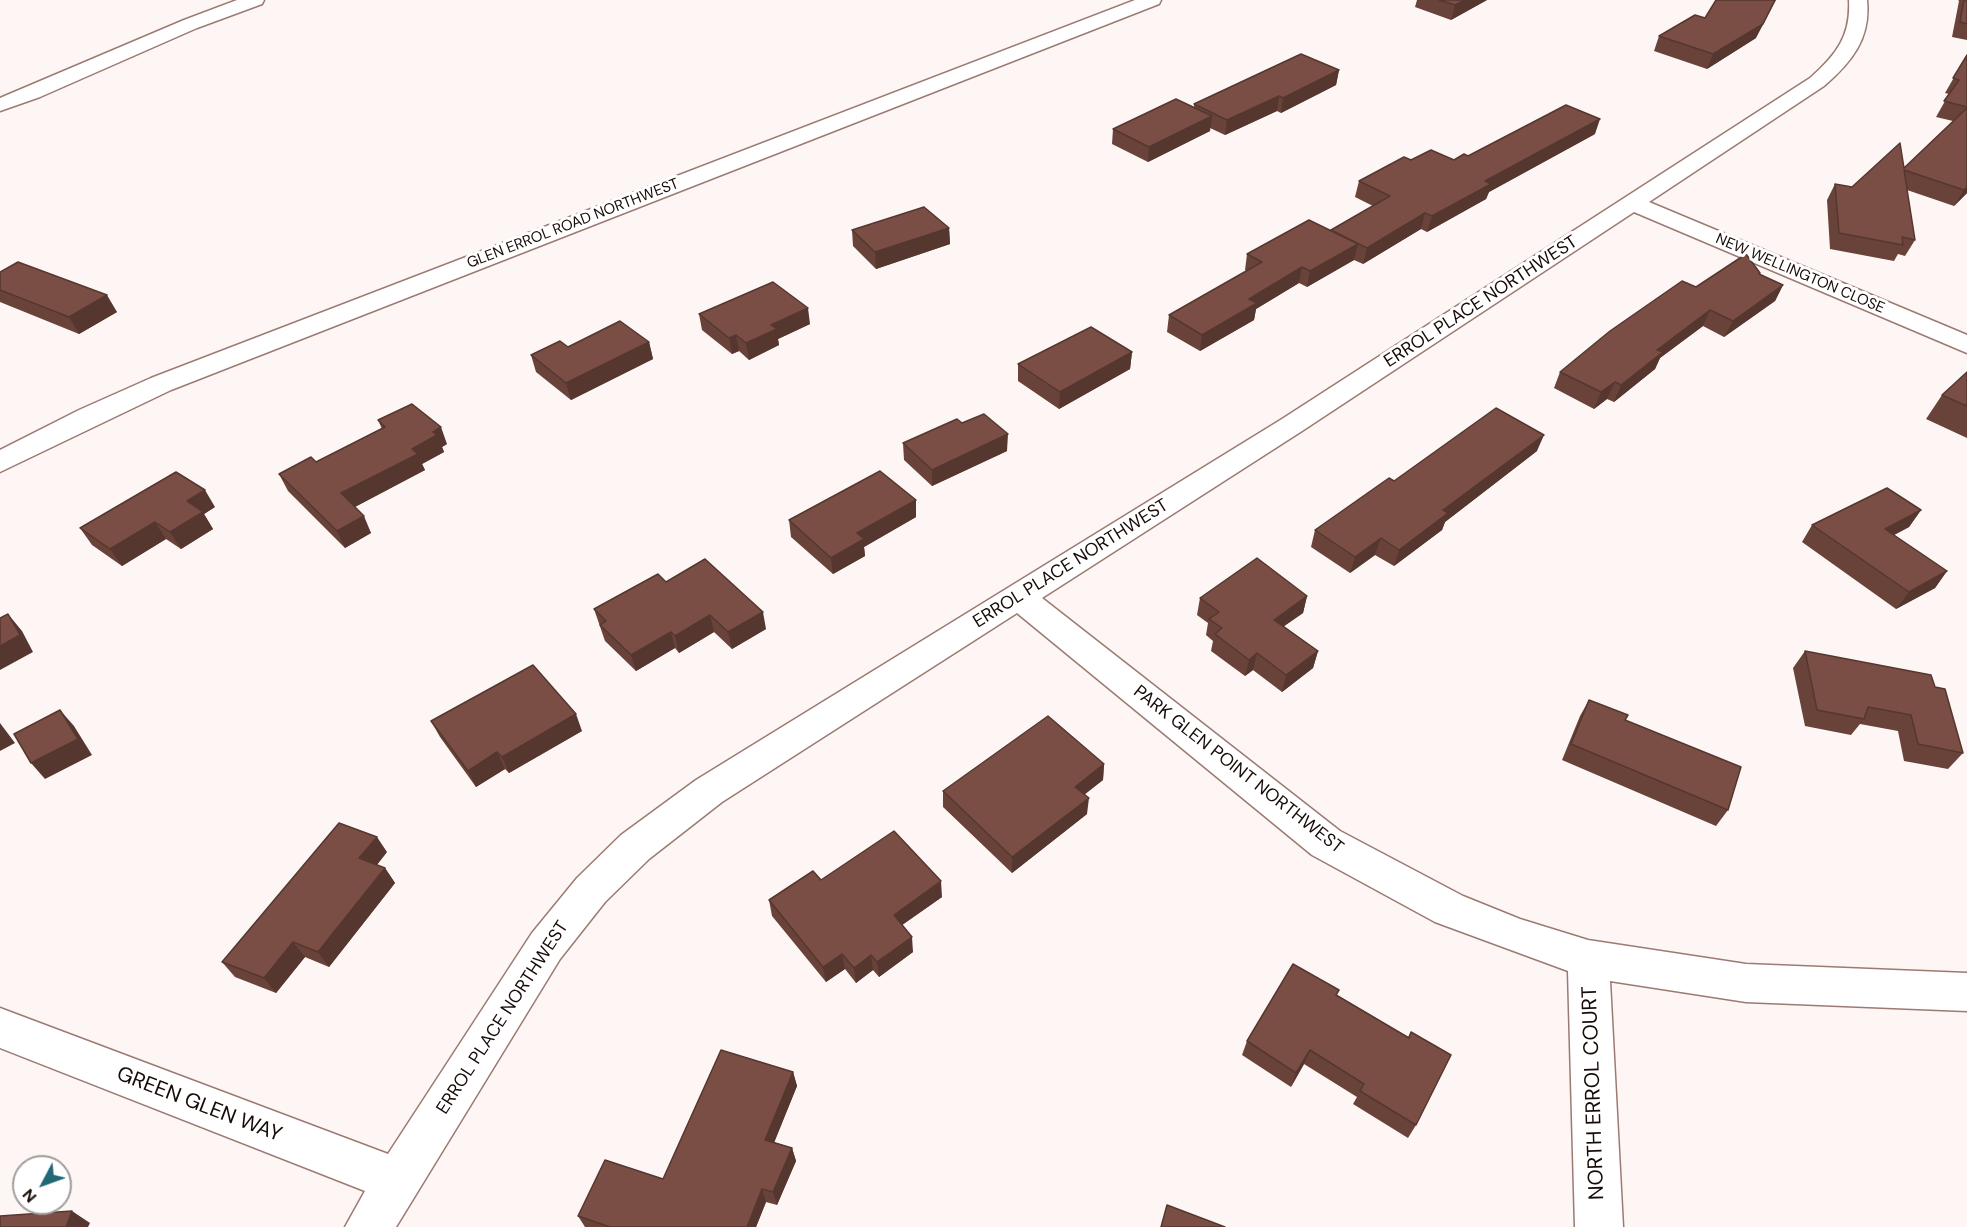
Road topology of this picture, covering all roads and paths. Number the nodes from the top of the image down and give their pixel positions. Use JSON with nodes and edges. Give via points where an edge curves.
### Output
{"nodes":[{"id":1,"x":255,"y":0,"type":"edge"},
{"id":2,"x":1152,"y":0,"type":"edge"},
{"id":3,"x":1858,"y":0,"type":"edge"},
{"id":4,"x":0,"y":105,"type":"edge"},
{"id":5,"x":1632,"y":202,"type":"junction"},
{"id":6,"x":1967,"y":345,"type":"edge"},
{"id":7,"x":4,"y":456,"type":"edge"},
{"id":8,"x":1019,"y":597,"type":"junction"},
{"id":9,"x":1588,"y":959,"type":"junction"},
{"id":10,"x":1967,"y":992,"type":"edge"},
{"id":11,"x":0,"y":1028,"type":"edge"},
{"id":12,"x":398,"y":1181,"type":"junction"},
{"id":13,"x":369,"y":1227,"type":"edge"},
{"id":14,"x":1599,"y":1227,"type":"edge"}],
"edges":[{"from":1,"to":4,"type":"street","via":[[176,29]]},
{"from":2,"to":7,"type":"street","name":"GLEN ERROL ROAD NORTHWEST","via":[[161,384]]},
{"from":3,"to":5,"type":"street","name":"ERROL PLACE NORTHWEST","via":[[1861,18],[1852,46],[1838,64],[1817,82]]},
{"from":5,"to":6,"type":"street","name":"NEW WELLINGTON CLOSE"},
{"from":5,"to":8,"type":"street","name":"ERROL PLACE NORTHWEST","via":[[1292,425]]},
{"from":8,"to":9,"type":"street","name":"PARK GLEN POINT NORTHWEST","via":[[1326,843],[1449,909]]},
{"from":8,"to":12,"type":"street","name":"ERROL PLACE NORTHWEST","via":[[709,791],[635,847],[591,890],[546,946]]},
{"from":9,"to":10,"type":"street","name":"PARK GLEN POINT NORTHWEST","via":[[1746,983]]},
{"from":9,"to":14,"type":"street","name":"NORTH ERROL COURT"},
{"from":11,"to":12,"type":"street","name":"GREEN GLEN WAY"},
{"from":12,"to":13,"type":"street","name":"ERROL PLACE NORTHWEST"}]}
